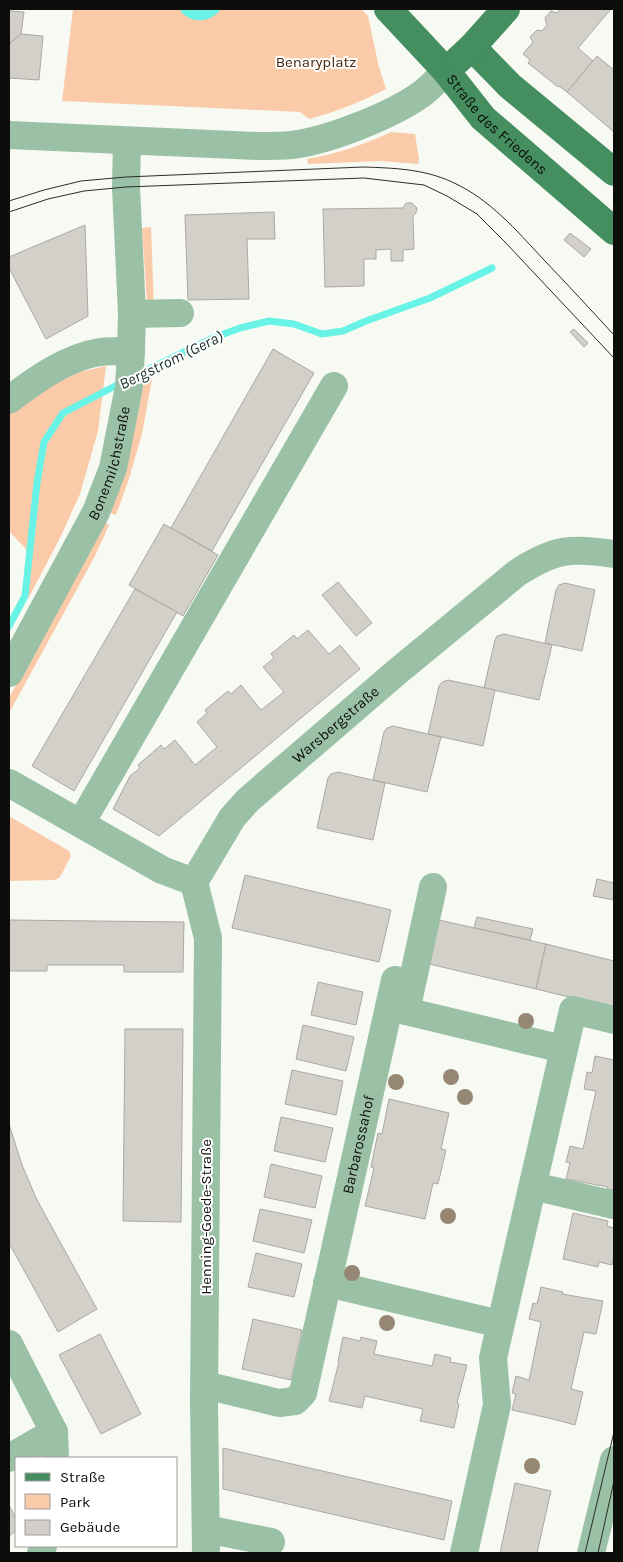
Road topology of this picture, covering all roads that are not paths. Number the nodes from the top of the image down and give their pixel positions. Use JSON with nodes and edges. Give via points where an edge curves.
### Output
{"nodes":[{"id":1,"x":388,"y":9,"type":"edge"},
{"id":2,"x":506,"y":9,"type":"edge"},
{"id":3,"x":414,"y":36,"type":"junction"},
{"id":4,"x":472,"y":47,"type":"junction"},
{"id":5,"x":446,"y":72,"type":"junction"},
{"id":6,"x":9,"y":134,"type":"edge"},
{"id":7,"x":127,"y":141,"type":"junction"},
{"id":8,"x":614,"y":172,"type":"edge"},
{"id":9,"x":614,"y":231,"type":"edge"},
{"id":10,"x":180,"y":313,"type":"dead end"},
{"id":11,"x":132,"y":314,"type":"junction"},
{"id":12,"x":130,"y":367,"type":"junction"},
{"id":13,"x":334,"y":386,"type":"dead end"},
{"id":14,"x":9,"y":400,"type":"edge"},
{"id":15,"x":614,"y":554,"type":"edge"},
{"id":16,"x":9,"y":673,"type":"edge"},
{"id":17,"x":9,"y":783,"type":"edge"},
{"id":18,"x":82,"y":823,"type":"junction"},
{"id":19,"x":194,"y":882,"type":"junction"},
{"id":20,"x":433,"y":887,"type":"dead end"},
{"id":21,"x":395,"y":980,"type":"dead end"},
{"id":22,"x":397,"y":1009,"type":"junction"},
{"id":23,"x":614,"y":1020,"type":"edge"},
{"id":24,"x":564,"y":1049,"type":"junction"},
{"id":25,"x":533,"y":1186,"type":"junction"},
{"id":26,"x":614,"y":1205,"type":"edge"},
{"id":27,"x":327,"y":1283,"type":"junction"},
{"id":28,"x":500,"y":1324,"type":"junction"},
{"id":29,"x":9,"y":1344,"type":"edge"},
{"id":30,"x":205,"y":1385,"type":"junction"},
{"id":31,"x":55,"y":1445,"type":"edge"},
{"id":32,"x":9,"y":1458,"type":"edge"},
{"id":33,"x":614,"y":1464,"type":"edge"},
{"id":34,"x":206,"y":1541,"type":"edge"},
{"id":35,"x":271,"y":1542,"type":"dead end"},
{"id":36,"x":464,"y":1553,"type":"edge"},
{"id":37,"x":591,"y":1553,"type":"edge"}],
"edges":[{"from":1,"to":3,"type":"main road","name":"Straße des Friedens"},
{"from":2,"to":4,"type":"main road"},
{"from":3,"to":4,"type":"main road"},
{"from":3,"to":5,"type":"main road","name":"Straße des Friedens"},
{"from":4,"to":5,"type":"main road"},
{"from":4,"to":8,"type":"main road","via":[[510,86]]},
{"from":5,"to":7,"type":"street","via":[[412,100],[322,139],[292,145],[258,146]]},
{"from":5,"to":9,"type":"main road","name":"Straße des Friedens","via":[[483,118]]},
{"from":6,"to":7,"type":"street"},
{"from":7,"to":11,"type":"street","name":"Bonemilchstraße"},
{"from":10,"to":11,"type":"street"},
{"from":11,"to":12,"type":"street","name":"Bonemilchstraße"},
{"from":12,"to":14,"type":"street","via":[[99,352],[61,365]]},
{"from":12,"to":16,"type":"street","name":"Bonemilchstraße","via":[[113,468],[96,512]]},
{"from":13,"to":18,"type":"street"},
{"from":15,"to":19,"type":"street","name":"Warsbergstraße","via":[[592,550],[558,552],[517,573],[248,800],[232,818]]},
{"from":17,"to":18,"type":"street"},
{"from":18,"to":19,"type":"street","via":[[162,870]]},
{"from":19,"to":30,"type":"street","name":"Henning-Goede-Straße","via":[[208,938]]},
{"from":20,"to":22,"type":"street","name":"Barbarossahof","via":[[420,948]]},
{"from":21,"to":22,"type":"street","name":"Barbarossahof"},
{"from":22,"to":24,"type":"street"},
{"from":22,"to":27,"type":"street","name":"Barbarossahof"},
{"from":23,"to":24,"type":"street","via":[[573,1010]]},
{"from":24,"to":25,"type":"street"},
{"from":25,"to":26,"type":"street"},
{"from":25,"to":28,"type":"street"},
{"from":27,"to":28,"type":"street"},
{"from":27,"to":30,"type":"street","name":"Barbarossahof","via":[[304,1394],[295,1401],[279,1403]]},
{"from":28,"to":36,"type":"street","via":[[493,1358],[497,1405]]},
{"from":29,"to":31,"type":"street"},
{"from":30,"to":34,"type":"street","name":"Henning-Goede-Straße"},
{"from":31,"to":32,"type":"street"},
{"from":33,"to":37,"type":"street"},
{"from":34,"to":35,"type":"street"}]}
